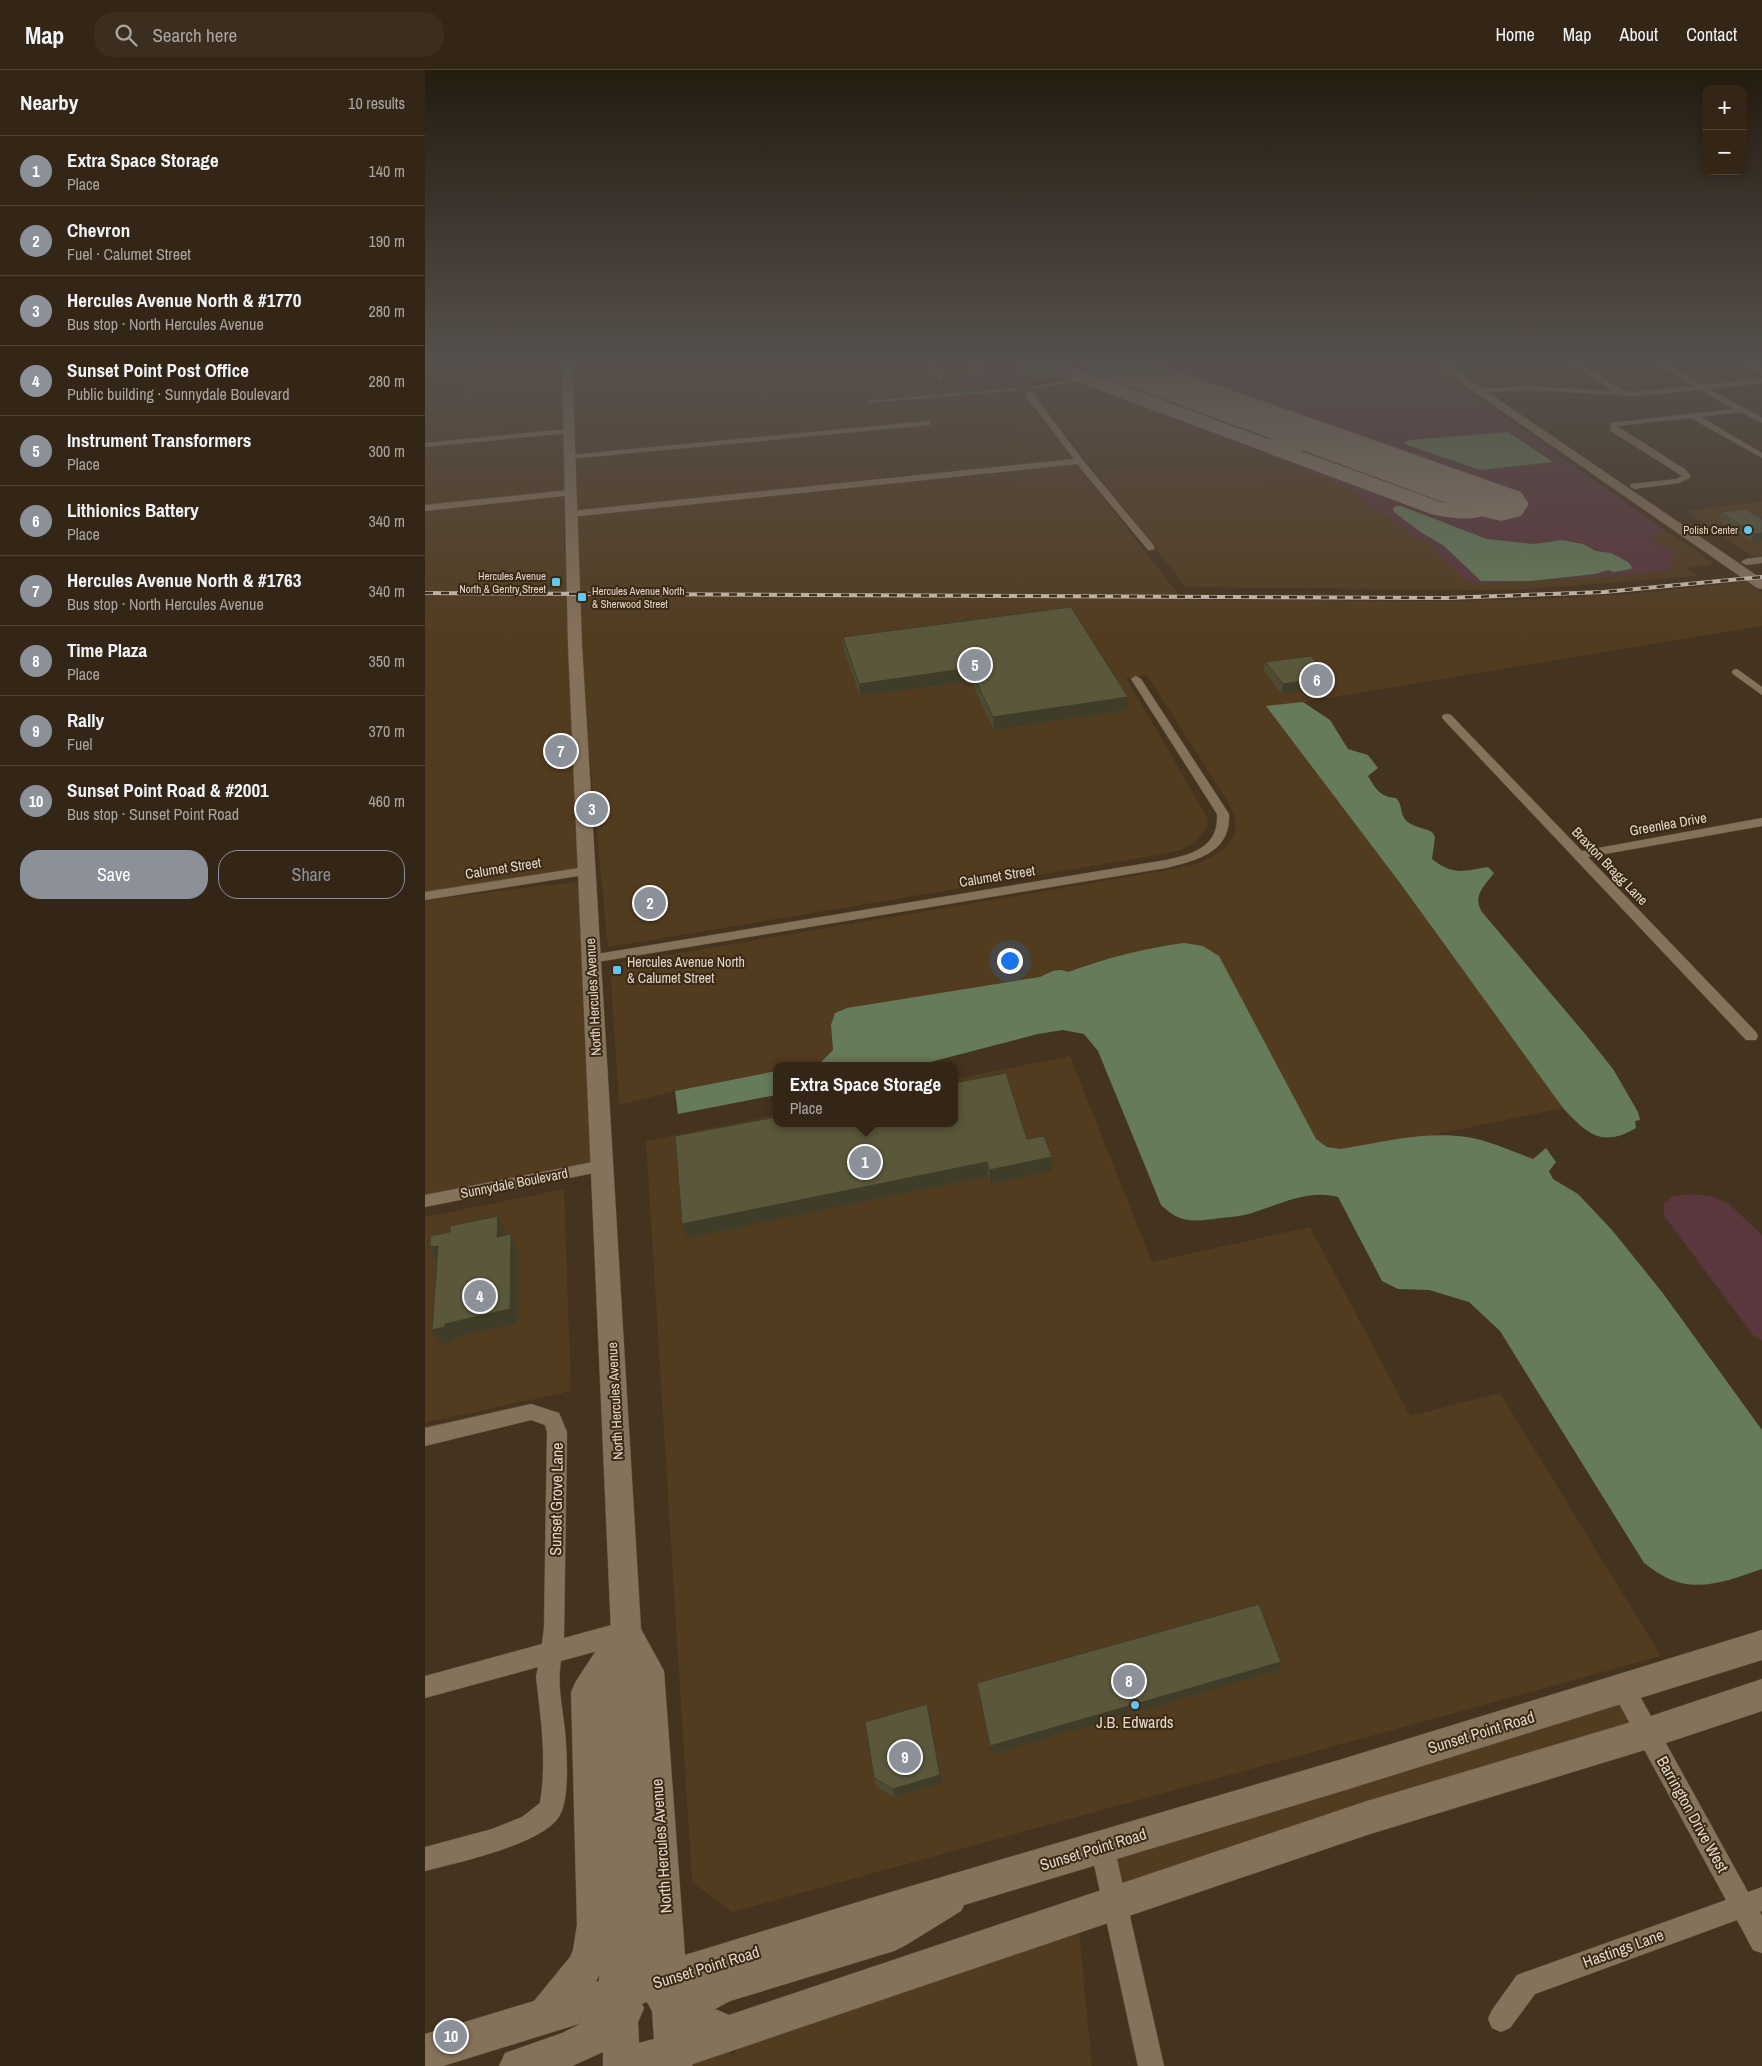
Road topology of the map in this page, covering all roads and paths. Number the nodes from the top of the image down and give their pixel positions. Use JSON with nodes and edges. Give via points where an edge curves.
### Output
{"nodes":[{"id":1,"x":599,"y":454,"type":"edge"},
{"id":2,"x":1074,"y":454,"type":"edge"},
{"id":3,"x":1573,"y":454,"type":"edge"},
{"id":4,"x":1587,"y":454,"type":"edge"},
{"id":5,"x":1654,"y":454,"type":"edge"},
{"id":6,"x":569,"y":457,"type":"joint"},
{"id":7,"x":1079,"y":461,"type":"junction"},
{"id":8,"x":1634,"y":486,"type":"junction"},
{"id":9,"x":570,"y":493,"type":"junction"},
{"id":10,"x":425,"y":508,"type":"edge"},
{"id":11,"x":571,"y":514,"type":"junction"},
{"id":12,"x":1151,"y":548,"type":"dead end"},
{"id":13,"x":1762,"y":560,"type":"edge"},
{"id":14,"x":1746,"y":562,"type":"junction"},
{"id":15,"x":1759,"y":578,"type":"edge"},
{"id":16,"x":1737,"y":672,"type":"dead end"},
{"id":17,"x":1136,"y":679,"type":"dead end"},
{"id":18,"x":1762,"y":692,"type":"edge"},
{"id":19,"x":1447,"y":717,"type":"dead end"},
{"id":20,"x":1762,"y":822,"type":"edge"},
{"id":21,"x":1579,"y":855,"type":"junction"},
{"id":22,"x":586,"y":871,"type":"junction"},
{"id":23,"x":425,"y":896,"type":"edge"},
{"id":24,"x":591,"y":959,"type":"junction"},
{"id":25,"x":1751,"y":1036,"type":"dead end"},
{"id":26,"x":603,"y":1166,"type":"junction"},
{"id":27,"x":425,"y":1201,"type":"edge"},
{"id":28,"x":425,"y":1437,"type":"edge"},
{"id":29,"x":626,"y":1632,"type":"junction"},
{"id":30,"x":1762,"y":1645,"type":"edge"},
{"id":31,"x":552,"y":1652,"type":"junction"},
{"id":32,"x":425,"y":1687,"type":"edge"},
{"id":33,"x":1623,"y":1688,"type":"junction"},
{"id":34,"x":1762,"y":1695,"type":"edge"},
{"id":35,"x":1647,"y":1733,"type":"junction"},
{"id":36,"x":1102,"y":1846,"type":"junction"},
{"id":37,"x":425,"y":1859,"type":"edge"},
{"id":38,"x":1116,"y":1902,"type":"junction"},
{"id":39,"x":1752,"y":1902,"type":"edge"},
{"id":40,"x":1762,"y":1941,"type":"edge"},
{"id":41,"x":545,"y":2016,"type":"junction"},
{"id":42,"x":1501,"y":2019,"type":"dead end"},
{"id":43,"x":647,"y":2028,"type":"edge"},
{"id":44,"x":425,"y":2052,"type":"edge"},
{"id":45,"x":518,"y":2066,"type":"edge"},
{"id":46,"x":1151,"y":2066,"type":"edge"}],
"edges":[{"from":1,"to":6,"type":"street"},
{"from":2,"to":7,"type":"street"},
{"from":3,"to":15,"type":"main road"},
{"from":4,"to":8,"type":"main road"},
{"from":5,"to":8,"type":"street","via":[[1687,477],[1679,481]]},
{"from":6,"to":9,"type":"main road","name":"North Hercules Avenue"},
{"from":7,"to":11,"type":"street"},
{"from":7,"to":12,"type":"street"},
{"from":8,"to":14,"type":"main road"},
{"from":9,"to":10,"type":"street"},
{"from":9,"to":11,"type":"main road","name":"North Hercules Avenue"},
{"from":11,"to":22,"type":"main road","name":"North Hercules Avenue"},
{"from":13,"to":14,"type":"street"},
{"from":14,"to":15,"type":"main road"},
{"from":16,"to":18,"type":"street"},
{"from":17,"to":24,"type":"street","name":"Calumet Street","via":[[1223,814],[1222,833],[1204,852],[1166,864]]},
{"from":19,"to":21,"type":"street","name":"Braxton Bragg Lane"},
{"from":20,"to":21,"type":"street","name":"Greenlea Drive"},
{"from":21,"to":25,"type":"street","name":"Braxton Bragg Lane"},
{"from":22,"to":23,"type":"street","name":"Calumet Street"},
{"from":22,"to":24,"type":"main road","name":"North Hercules Avenue"},
{"from":24,"to":26,"type":"main road","name":"North Hercules Avenue"},
{"from":26,"to":27,"type":"street","name":"Sunnydale Boulevard"},
{"from":26,"to":29,"type":"main road","name":"North Hercules Avenue"},
{"from":28,"to":31,"type":"street","name":"Sunset Grove Lane","via":[[531,1412],[552,1418],[557,1432]]},
{"from":29,"to":31,"type":"street"},
{"from":29,"to":41,"type":"main road","via":[[587,1692],[595,1925],[591,1952],[583,1970]]},
{"from":29,"to":43,"type":"main road","via":[[623,1682],[636,1913]]},
{"from":29,"to":43,"type":"main road","name":"North Hercules Avenue","via":[[647,1671],[666,1927]]},
{"from":30,"to":33,"type":"main road","name":"Sunset Point Road"},
{"from":31,"to":32,"type":"street"},
{"from":31,"to":37,"type":"street","name":"Sunset Grove Lane","via":[[547,1677],[555,1743],[551,1808],[530,1826],[491,1841]]},
{"from":33,"to":35,"type":"street","name":"Barrington Drive West"},
{"from":33,"to":36,"type":"main road","name":"Sunset Point Road"},
{"from":34,"to":35,"type":"main road"},
{"from":35,"to":38,"type":"main road","via":[[1367,1818]]},
{"from":35,"to":39,"type":"street","name":"Barrington Drive West"},
{"from":36,"to":38,"type":"street"},
{"from":36,"to":43,"type":"main road","name":"Sunset Point Road","via":[[975,1884],[894,1933],[724,1985]]},
{"from":38,"to":43,"type":"main road","via":[[728,2033]]},
{"from":38,"to":46,"type":"street"},
{"from":39,"to":40,"type":"street","name":"Barrington Drive West"},
{"from":39,"to":42,"type":"street","name":"Hastings Lane","via":[[1526,1984]]},
{"from":41,"to":43,"type":"main road","via":[[579,2006]]},
{"from":41,"to":44,"type":"main road"},
{"from":43,"to":45,"type":"main road"}]}
